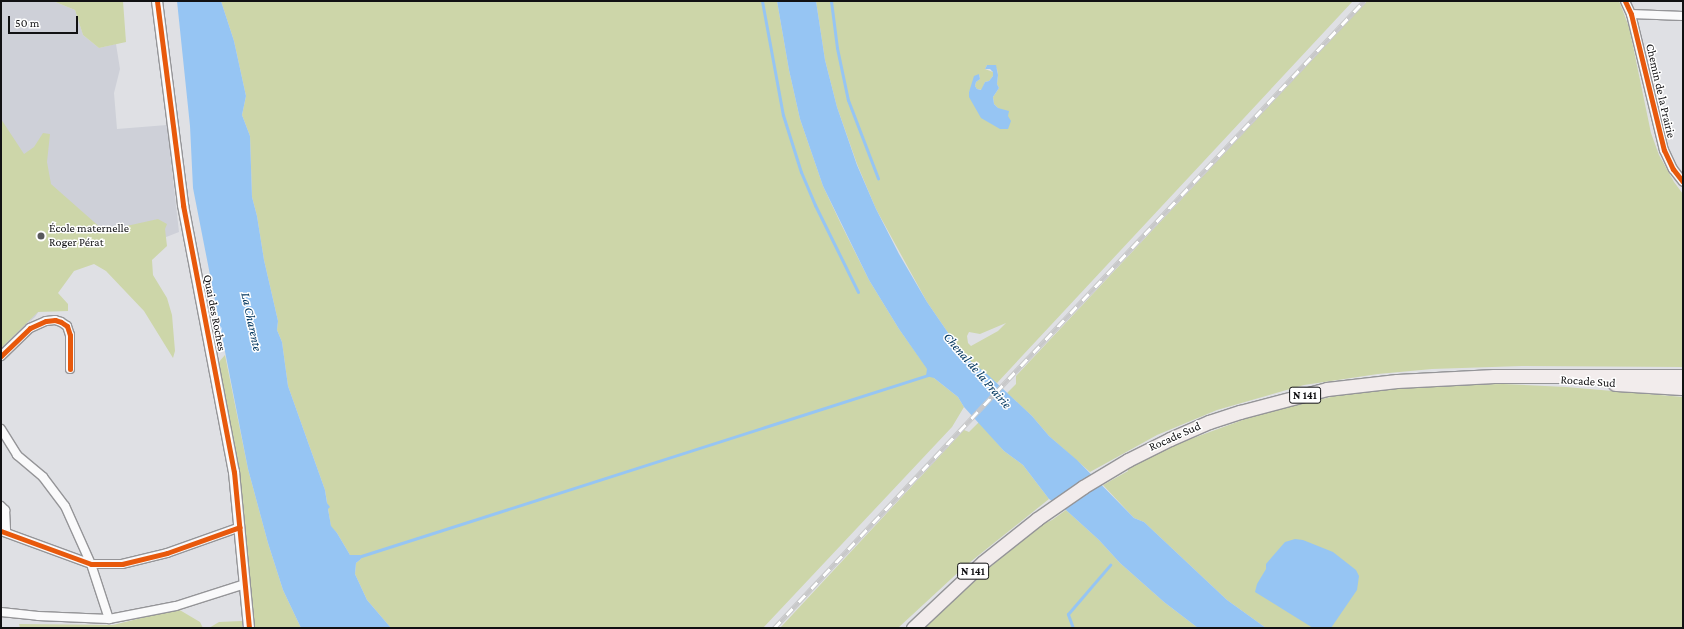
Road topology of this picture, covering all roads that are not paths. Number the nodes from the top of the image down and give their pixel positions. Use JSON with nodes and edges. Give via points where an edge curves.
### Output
{"nodes":[{"id":1,"x":157,"y":1,"type":"edge"},
{"id":2,"x":1625,"y":1,"type":"edge"},
{"id":3,"x":1631,"y":14,"type":"junction"},
{"id":4,"x":1683,"y":16,"type":"edge"},
{"id":5,"x":1683,"y":182,"type":"edge"},
{"id":6,"x":1,"y":356,"type":"edge"},
{"id":7,"x":70,"y":369,"type":"dead end"},
{"id":8,"x":1494,"y":376,"type":"junction"},
{"id":9,"x":1683,"y":376,"type":"edge"},
{"id":10,"x":1683,"y":388,"type":"edge"},
{"id":11,"x":1,"y":429,"type":"edge"},
{"id":12,"x":3,"y":508,"type":"edge"},
{"id":13,"x":240,"y":527,"type":"junction"},
{"id":14,"x":3,"y":531,"type":"edge"},
{"id":15,"x":91,"y":564,"type":"junction"},
{"id":16,"x":245,"y":584,"type":"junction"},
{"id":17,"x":1,"y":612,"type":"edge"},
{"id":18,"x":109,"y":619,"type":"junction"},
{"id":19,"x":249,"y":628,"type":"edge"},
{"id":20,"x":913,"y":628,"type":"edge"}],
"edges":[{"from":1,"to":13,"type":"street","name":"Quai des Roches","via":[[183,205],[234,472]]},
{"from":2,"to":3,"type":"street","name":"Chemin de la Prairie"},
{"from":3,"to":4,"type":"street"},
{"from":3,"to":5,"type":"street","name":"Chemin de la Prairie","via":[[1664,150]]},
{"from":6,"to":7,"type":"street","via":[[30,328],[55,320],[67,326],[70,335]]},
{"from":8,"to":9,"type":"highway","name":"Rocade Sud","number":"N 141"},
{"from":8,"to":10,"type":"highway","name":"Rocade Sud","number":"N 141"},
{"from":8,"to":20,"type":"highway","name":"Rocade Sud","number":"N 141","via":[[1361,384],[1312,393],[1209,422],[1128,460],[1083,487],[983,562]]},
{"from":11,"to":15,"type":"street","via":[[17,455],[43,477],[65,506]]},
{"from":12,"to":14,"type":"street"},
{"from":13,"to":15,"type":"street","via":[[167,553],[122,564]]},
{"from":13,"to":16,"type":"street","name":"Quai des Roches"},
{"from":14,"to":15,"type":"street"},
{"from":15,"to":18,"type":"street"},
{"from":16,"to":18,"type":"street","via":[[176,606]]},
{"from":16,"to":19,"type":"street","name":"Quai des Roches"},
{"from":17,"to":18,"type":"street"}]}
